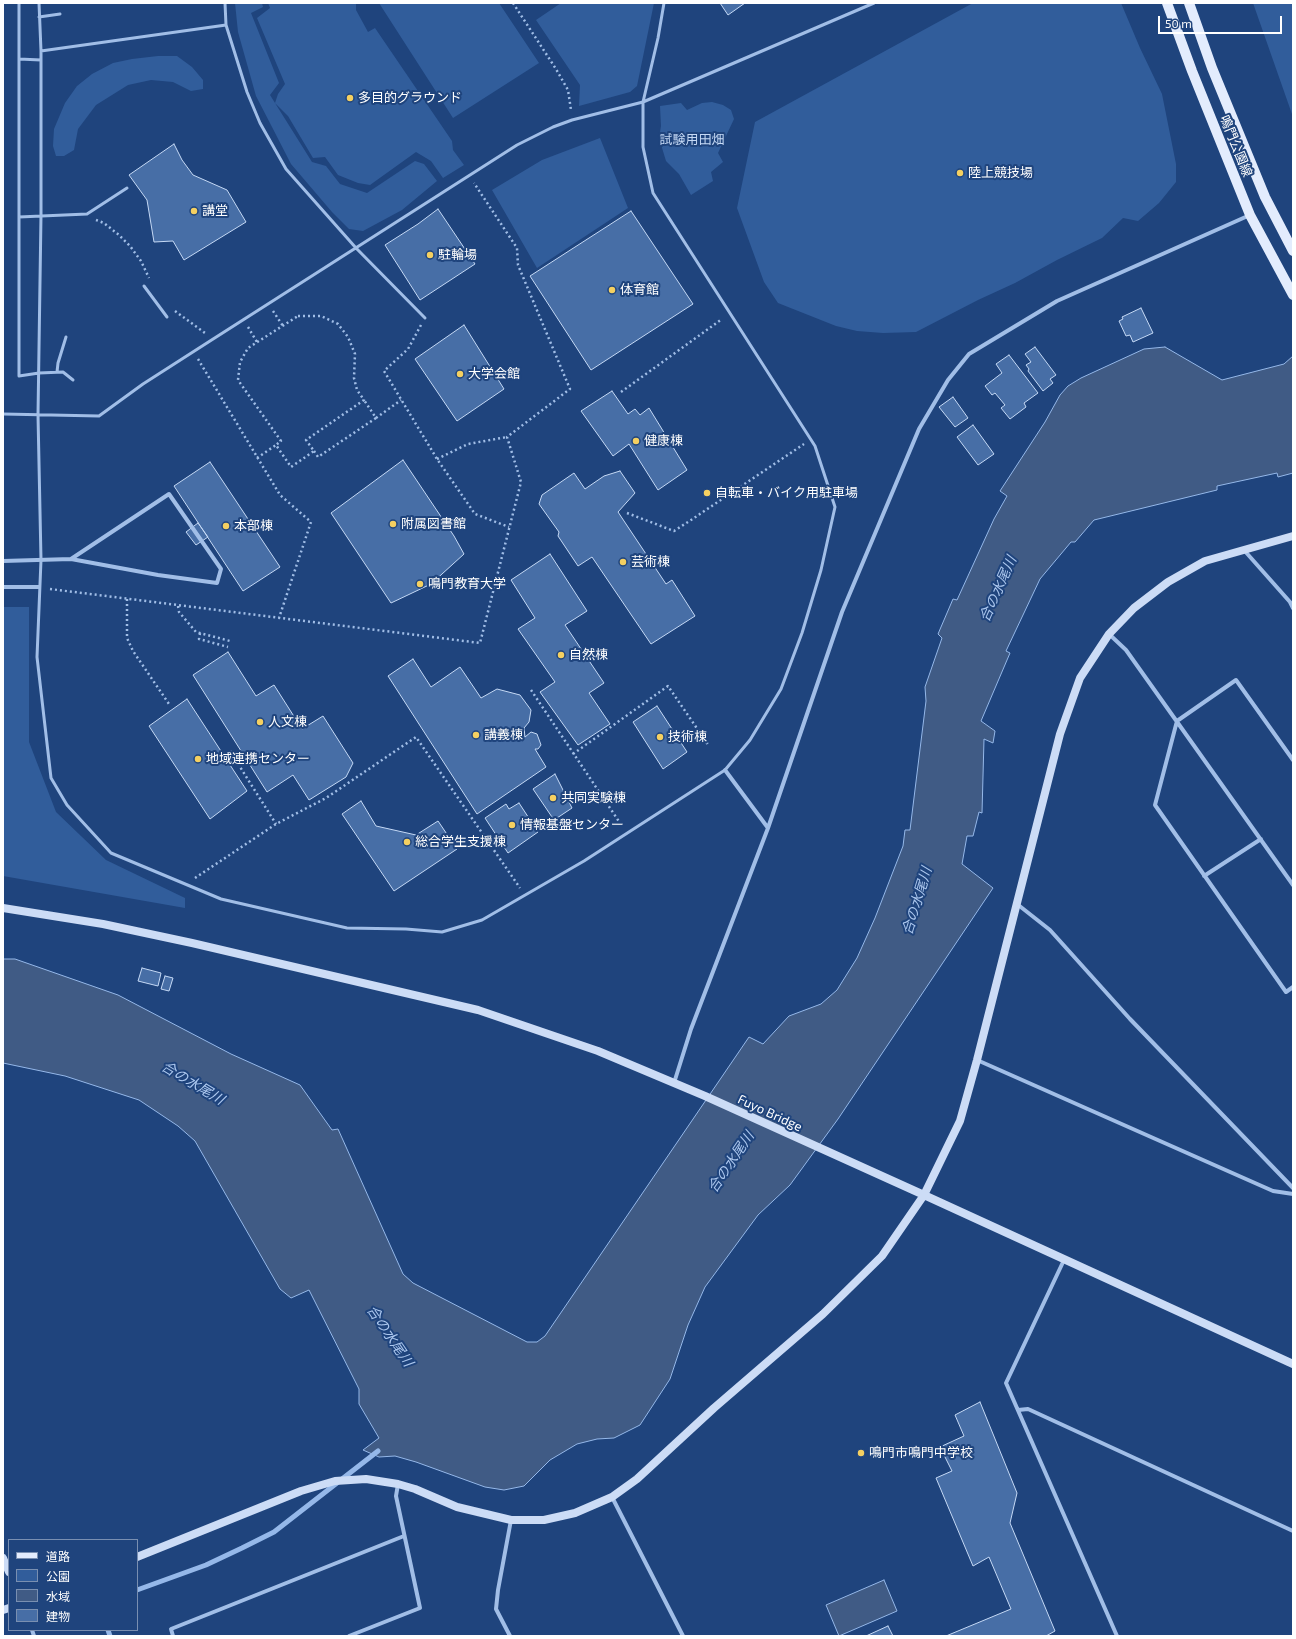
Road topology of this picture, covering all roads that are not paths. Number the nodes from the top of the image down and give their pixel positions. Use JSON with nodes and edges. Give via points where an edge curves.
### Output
{"nodes":[{"id":1,"x":19,"y":3,"type":"edge"},
{"id":2,"x":39,"y":3,"type":"edge"},
{"id":3,"x":225,"y":3,"type":"edge"},
{"id":4,"x":664,"y":3,"type":"edge"},
{"id":5,"x":874,"y":3,"type":"edge"},
{"id":6,"x":1167,"y":3,"type":"edge"},
{"id":7,"x":1189,"y":3,"type":"edge"},
{"id":8,"x":60,"y":14,"type":"dead end"},
{"id":9,"x":39,"y":17,"type":"junction"},
{"id":10,"x":226,"y":25,"type":"junction"},
{"id":11,"x":41,"y":51,"type":"junction"},
{"id":12,"x":19,"y":59,"type":"junction"},
{"id":13,"x":41,"y":60,"type":"junction"},
{"id":14,"x":643,"y":102,"type":"junction"},
{"id":15,"x":127,"y":188,"type":"dead end"},
{"id":16,"x":1250,"y":215,"type":"junction"},
{"id":17,"x":41,"y":216,"type":"junction"},
{"id":18,"x":19,"y":217,"type":"junction"},
{"id":19,"x":356,"y":248,"type":"junction"},
{"id":20,"x":1293,"y":251,"type":"edge"},
{"id":21,"x":144,"y":286,"type":"dead end"},
{"id":22,"x":1293,"y":295,"type":"edge"},
{"id":23,"x":167,"y":317,"type":"dead end"},
{"id":24,"x":425,"y":318,"type":"road end"},
{"id":25,"x":66,"y":337,"type":"dead end"},
{"id":26,"x":57,"y":372,"type":"junction"},
{"id":27,"x":39,"y":373,"type":"junction"},
{"id":28,"x":73,"y":380,"type":"dead end"},
{"id":29,"x":3,"y":414,"type":"edge"},
{"id":30,"x":38,"y":415,"type":"junction"},
{"id":31,"x":1293,"y":536,"type":"edge"},
{"id":32,"x":1243,"y":549,"type":"junction"},
{"id":33,"x":71,"y":559,"type":"junction"},
{"id":34,"x":41,"y":560,"type":"junction"},
{"id":35,"x":3,"y":561,"type":"edge"},
{"id":36,"x":3,"y":587,"type":"edge"},
{"id":37,"x":39,"y":587,"type":"junction"},
{"id":38,"x":1293,"y":608,"type":"edge"},
{"id":39,"x":1109,"y":634,"type":"junction"},
{"id":40,"x":1177,"y":721,"type":"junction"},
{"id":41,"x":1293,"y":760,"type":"edge"},
{"id":42,"x":725,"y":770,"type":"junction"},
{"id":43,"x":768,"y":828,"type":"junction"},
{"id":44,"x":1261,"y":839,"type":"junction"},
{"id":45,"x":1204,"y":876,"type":"junction"},
{"id":46,"x":1293,"y":885,"type":"edge"},
{"id":47,"x":1017,"y":904,"type":"junction"},
{"id":48,"x":3,"y":908,"type":"edge"},
{"id":49,"x":1293,"y":987,"type":"edge"},
{"id":50,"x":977,"y":1060,"type":"junction"},
{"id":51,"x":674,"y":1084,"type":"junction"},
{"id":52,"x":1293,"y":1188,"type":"edge"},
{"id":53,"x":1293,"y":1194,"type":"edge"},
{"id":54,"x":924,"y":1195,"type":"junction"},
{"id":55,"x":1064,"y":1260,"type":"junction"},
{"id":56,"x":1293,"y":1364,"type":"edge"},
{"id":57,"x":1018,"y":1410,"type":"junction"},
{"id":58,"x":398,"y":1484,"type":"junction"},
{"id":59,"x":612,"y":1497,"type":"junction"},
{"id":60,"x":511,"y":1520,"type":"junction"},
{"id":61,"x":1293,"y":1531,"type":"edge"},
{"id":62,"x":404,"y":1536,"type":"junction"},
{"id":63,"x":138,"y":1557,"type":"edge"},
{"id":64,"x":3,"y":1558,"type":"edge"},
{"id":65,"x":8,"y":1570,"type":"edge"},
{"id":66,"x":173,"y":1636,"type":"edge"},
{"id":67,"x":349,"y":1636,"type":"edge"},
{"id":68,"x":510,"y":1636,"type":"edge"},
{"id":69,"x":683,"y":1636,"type":"edge"},
{"id":70,"x":1117,"y":1636,"type":"edge"}],
"edges":[{"from":1,"to":12,"type":"lane"},
{"from":2,"to":9,"type":"lane"},
{"from":3,"to":10,"type":"lane"},
{"from":4,"to":14,"type":"lane"},
{"from":5,"to":14,"type":"lane"},
{"from":6,"to":16,"type":"main road","name":"鳴門公園線"},
{"from":7,"to":20,"type":"main road","name":"鳴門公園線","via":[[1212,68],[1265,197]]},
{"from":8,"to":9,"type":"lane"},
{"from":9,"to":11,"type":"lane"},
{"from":10,"to":11,"type":"lane"},
{"from":10,"to":19,"type":"lane","via":[[252,104],[286,169]]},
{"from":11,"to":13,"type":"lane"},
{"from":12,"to":13,"type":"lane"},
{"from":12,"to":18,"type":"lane"},
{"from":13,"to":17,"type":"lane"},
{"from":14,"to":19,"type":"lane","via":[[553,127],[518,145]]},
{"from":14,"to":42,"type":"lane","via":[[643,147],[654,193],[811,439],[835,507],[822,570],[781,689],[750,740]]},
{"from":15,"to":17,"type":"lane","via":[[87,214]]},
{"from":16,"to":22,"type":"main road","name":"鳴門公園線"},
{"from":16,"to":43,"type":"street","via":[[1057,301],[969,354],[948,380],[919,429],[842,612]]},
{"from":17,"to":18,"type":"lane"},
{"from":17,"to":27,"type":"lane"},
{"from":18,"to":27,"type":"lane","via":[[19,376]]},
{"from":19,"to":24,"type":"lane"},
{"from":19,"to":30,"type":"lane","via":[[143,384],[99,416]]},
{"from":21,"to":23,"type":"lane"},
{"from":25,"to":26,"type":"lane"},
{"from":26,"to":27,"type":"lane"},
{"from":26,"to":28,"type":"lane","via":[[63,372]]},
{"from":27,"to":30,"type":"lane"},
{"from":29,"to":30,"type":"lane"},
{"from":30,"to":34,"type":"lane"},
{"from":31,"to":32,"type":"street"},
{"from":32,"to":38,"type":"street"},
{"from":32,"to":39,"type":"street","via":[[1205,561],[1168,582],[1134,608]]},
{"from":33,"to":33,"type":"street","via":[[169,494],[221,569],[217,583]]},
{"from":33,"to":34,"type":"street"},
{"from":34,"to":35,"type":"street"},
{"from":34,"to":37,"type":"lane"},
{"from":36,"to":37,"type":"street"},
{"from":37,"to":42,"type":"lane","via":[[36,657],[51,778],[67,805],[112,853],[221,899],[347,928],[442,932],[482,920],[584,861]]},
{"from":39,"to":40,"type":"street","via":[[1126,650]]},
{"from":39,"to":47,"type":"street","via":[[1080,678],[1060,734]]},
{"from":40,"to":41,"type":"street","via":[[1236,680]]},
{"from":40,"to":44,"type":"street"},
{"from":40,"to":45,"type":"street","via":[[1155,805]]},
{"from":42,"to":43,"type":"street"},
{"from":43,"to":51,"type":"street","via":[[691,1029]]},
{"from":44,"to":45,"type":"street"},
{"from":44,"to":46,"type":"street"},
{"from":45,"to":49,"type":"street","via":[[1286,992]]},
{"from":47,"to":50,"type":"street"},
{"from":47,"to":52,"type":"street","via":[[1050,930],[1130,1019]]},
{"from":48,"to":51,"type":"street","name":"Fuyo Bridge","via":[[103,924],[478,1010],[598,1051]]},
{"from":50,"to":53,"type":"street","via":[[1273,1191]]},
{"from":50,"to":54,"type":"street","via":[[960,1121]]},
{"from":51,"to":54,"type":"street","name":"Fuyo Bridge"},
{"from":54,"to":55,"type":"street","name":"Fuyo Bridge"},
{"from":54,"to":59,"type":"street","via":[[882,1256],[823,1314],[714,1408],[637,1479]]},
{"from":55,"to":56,"type":"street","name":"Fuyo Bridge"},
{"from":55,"to":57,"type":"street","via":[[1006,1384]]},
{"from":57,"to":61,"type":"street","via":[[1028,1409]]},
{"from":57,"to":70,"type":"street"},
{"from":58,"to":60,"type":"street","via":[[457,1507]]},
{"from":58,"to":62,"type":"street","via":[[396,1496]]},
{"from":58,"to":63,"type":"street","via":[[366,1479],[335,1481],[301,1491]]},
{"from":59,"to":60,"type":"street","via":[[562,1516],[544,1520]]},
{"from":59,"to":69,"type":"street"},
{"from":60,"to":68,"type":"street","via":[[496,1609]]},
{"from":62,"to":66,"type":"street","via":[[171,1629]]},
{"from":62,"to":67,"type":"street","via":[[420,1608]]},
{"from":64,"to":65,"type":"street"}]}
